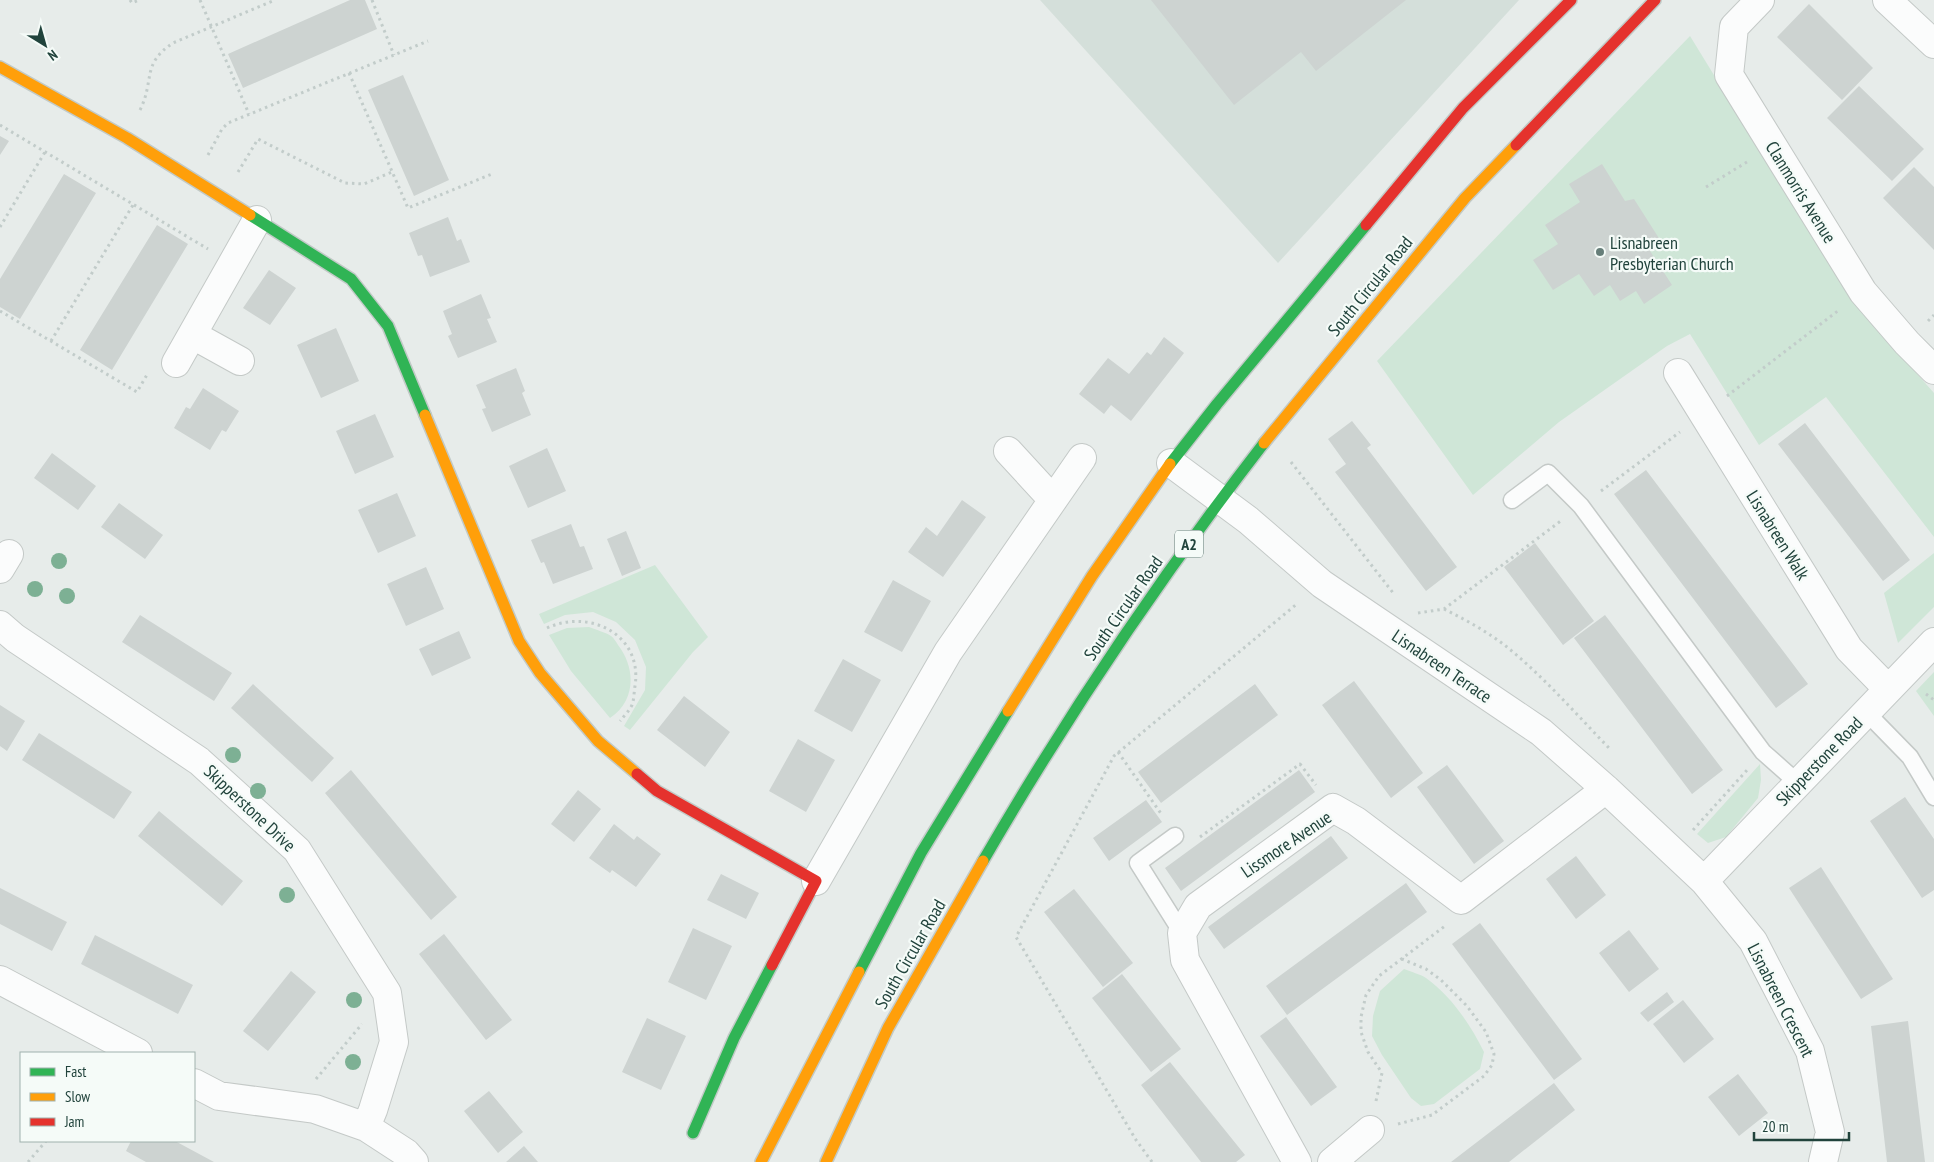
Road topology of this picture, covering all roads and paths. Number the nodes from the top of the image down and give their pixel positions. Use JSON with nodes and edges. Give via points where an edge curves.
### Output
{"nodes":[{"id":1,"x":130,"y":0,"type":"edge"},
{"id":2,"x":139,"y":0,"type":"edge"},
{"id":3,"x":200,"y":0,"type":"edge"},
{"id":4,"x":275,"y":0,"type":"edge"},
{"id":5,"x":372,"y":0,"type":"edge"},
{"id":6,"x":1571,"y":0,"type":"edge"},
{"id":7,"x":1655,"y":0,"type":"edge"},
{"id":8,"x":1760,"y":0,"type":"edge"},
{"id":9,"x":1887,"y":0,"type":"edge"},
{"id":10,"x":212,"y":26,"type":"junction"},
{"id":11,"x":428,"y":40,"type":"dead end"},
{"id":12,"x":1934,"y":44,"type":"edge"},
{"id":13,"x":394,"y":55,"type":"junction"},
{"id":14,"x":0,"y":67,"type":"edge"},
{"id":15,"x":349,"y":73,"type":"junction"},
{"id":16,"x":249,"y":114,"type":"junction"},
{"id":17,"x":0,"y":125,"type":"edge"},
{"id":18,"x":127,"y":138,"type":"junction"},
{"id":19,"x":1773,"y":146,"type":"junction"},
{"id":20,"x":45,"y":152,"type":"junction"},
{"id":21,"x":392,"y":172,"type":"junction"},
{"id":22,"x":492,"y":174,"type":"dead end"},
{"id":23,"x":193,"y":181,"type":"junction"},
{"id":24,"x":1706,"y":187,"type":"dead end"},
{"id":25,"x":222,"y":198,"type":"junction"},
{"id":26,"x":133,"y":204,"type":"junction"},
{"id":27,"x":257,"y":220,"type":"junction"},
{"id":28,"x":0,"y":228,"type":"edge"},
{"id":29,"x":232,"y":264,"type":"junction"},
{"id":30,"x":0,"y":311,"type":"edge"},
{"id":31,"x":1826,"y":320,"type":"dead end"},
{"id":32,"x":1818,"y":326,"type":"dead end"},
{"id":33,"x":193,"y":335,"type":"junction"},
{"id":34,"x":51,"y":341,"type":"junction"},
{"id":35,"x":240,"y":361,"type":"dead end"},
{"id":36,"x":176,"y":363,"type":"joint"},
{"id":37,"x":1934,"y":370,"type":"edge"},
{"id":38,"x":1678,"y":373,"type":"dead end"},
{"id":39,"x":1008,"y":450,"type":"dead end"},
{"id":40,"x":1082,"y":458,"type":"dead end"},
{"id":41,"x":1291,"y":462,"type":"dead end"},
{"id":42,"x":1170,"y":463,"type":"junction"},
{"id":43,"x":1053,"y":500,"type":"junction"},
{"id":44,"x":1220,"y":500,"type":"junction"},
{"id":45,"x":1512,"y":500,"type":"dead end"},
{"id":46,"x":1546,"y":532,"type":"dead end"},
{"id":47,"x":1397,"y":599,"type":"dead end"},
{"id":48,"x":0,"y":625,"type":"edge"},
{"id":49,"x":1389,"y":630,"type":"junction"},
{"id":50,"x":519,"y":641,"type":"junction"},
{"id":51,"x":1934,"y":642,"type":"edge"},
{"id":52,"x":1888,"y":689,"type":"junction"},
{"id":53,"x":1866,"y":712,"type":"junction"},
{"id":54,"x":598,"y":740,"type":"junction"},
{"id":55,"x":1118,"y":752,"type":"dead end"},
{"id":56,"x":1763,"y":752,"type":"junction"},
{"id":57,"x":1798,"y":783,"type":"junction"},
{"id":58,"x":1606,"y":788,"type":"junction"},
{"id":59,"x":1934,"y":797,"type":"edge"},
{"id":60,"x":1332,"y":808,"type":"junction"},
{"id":61,"x":1175,"y":836,"type":"junction"},
{"id":62,"x":1673,"y":852,"type":"junction"},
{"id":63,"x":816,"y":881,"type":"junction"},
{"id":64,"x":1704,"y":881,"type":"junction"},
{"id":65,"x":1461,"y":900,"type":"junction"},
{"id":66,"x":1182,"y":933,"type":"junction"},
{"id":67,"x":1402,"y":959,"type":"junction"},
{"id":68,"x":0,"y":980,"type":"edge"},
{"id":69,"x":387,"y":993,"type":"junction"},
{"id":70,"x":136,"y":1052,"type":"edge"},
{"id":71,"x":195,"y":1084,"type":"edge"},
{"id":72,"x":300,"y":1107,"type":"junction"},
{"id":73,"x":366,"y":1127,"type":"junction"},
{"id":74,"x":1370,"y":1130,"type":"junction"},
{"id":75,"x":693,"y":1133,"type":"dead end"},
{"id":76,"x":45,"y":1142,"type":"edge"},
{"id":77,"x":28,"y":1162,"type":"edge"},
{"id":78,"x":414,"y":1162,"type":"edge"},
{"id":79,"x":761,"y":1162,"type":"edge"},
{"id":80,"x":826,"y":1162,"type":"edge"},
{"id":81,"x":1297,"y":1162,"type":"edge"},
{"id":82,"x":1332,"y":1162,"type":"edge"},
{"id":83,"x":1823,"y":1162,"type":"edge"}],
"edges":[{"from":1,"to":2,"type":"path","via":[[132,3]]},
{"from":3,"to":10,"type":"path"},
{"from":4,"to":10,"type":"path"},
{"from":5,"to":13,"type":"path"},
{"from":6,"to":42,"type":"main road","name":"South Circular Road","via":[[1463,108]]},
{"from":7,"to":44,"type":"main road","name":"South Circular Road","number":"A2","via":[[1466,198]]},
{"from":8,"to":19,"type":"street","name":"Clanmorris Avenue","via":[[1734,27],[1729,75]]},
{"from":9,"to":12,"type":"street"},
{"from":10,"to":16,"type":"path"},
{"from":10,"to":18,"type":"path","via":[[161,51],[151,66],[144,102]]},
{"from":11,"to":13,"type":"path"},
{"from":13,"to":15,"type":"path"},
{"from":14,"to":18,"type":"main road"},
{"from":15,"to":16,"type":"path"},
{"from":15,"to":21,"type":"path"},
{"from":16,"to":23,"type":"path","via":[[222,129]]},
{"from":17,"to":20,"type":"path"},
{"from":18,"to":23,"type":"main road"},
{"from":19,"to":24,"type":"path"},
{"from":19,"to":37,"type":"street","name":"Clanmorris Avenue","via":[[1863,292]]},
{"from":20,"to":26,"type":"path"},
{"from":20,"to":28,"type":"path"},
{"from":21,"to":22,"type":"path","via":[[408,208]]},
{"from":21,"to":25,"type":"path","via":[[364,184],[345,183],[258,139]]},
{"from":23,"to":25,"type":"main road"},
{"from":25,"to":27,"type":"main road"},
{"from":26,"to":29,"type":"path"},
{"from":26,"to":34,"type":"path"},
{"from":27,"to":29,"type":"street"},
{"from":27,"to":50,"type":"main road","via":[[351,279],[388,326]]},
{"from":29,"to":33,"type":"street"},
{"from":30,"to":34,"type":"path"},
{"from":31,"to":32,"type":"path"},
{"from":33,"to":35,"type":"street"},
{"from":33,"to":36,"type":"street"},
{"from":34,"to":36,"type":"path","via":[[137,392],[150,369]]},
{"from":38,"to":52,"type":"street","name":"Lisnabreen Walk","via":[[1849,649]]},
{"from":39,"to":43,"type":"street"},
{"from":40,"to":43,"type":"street"},
{"from":41,"to":47,"type":"path"},
{"from":42,"to":44,"type":"street","name":"Lisnabreen Terrace"},
{"from":42,"to":79,"type":"main road","name":"South Circular Road","via":[[1092,576],[921,852]]},
{"from":43,"to":63,"type":"street","via":[[948,652]]},
{"from":44,"to":49,"type":"street","name":"Lisnabreen Terrace","via":[[1322,584]]},
{"from":44,"to":80,"type":"main road","name":"South Circular Road","number":"A2","via":[[1119,643],[1027,785],[888,1028]]},
{"from":45,"to":56,"type":"lane","via":[[1548,473],[1581,506]]},
{"from":46,"to":49,"type":"path","via":[[1444,609],[1409,614]]},
{"from":48,"to":69,"type":"street","name":"Skipperstone Drive","via":[[199,761],[297,850]]},
{"from":49,"to":58,"type":"street","name":"Lisnabreen Terrace","via":[[1541,732]]},
{"from":50,"to":54,"type":"main road","via":[[540,673]]},
{"from":50,"to":54,"type":"path","via":[[552,625],[577,620],[597,624],[617,634],[631,652],[636,678],[632,704],[618,724]]},
{"from":51,"to":52,"type":"street","name":"Skipperstone Road"},
{"from":52,"to":53,"type":"street","name":"Skipperstone Road"},
{"from":53,"to":57,"type":"street","name":"Skipperstone Road"},
{"from":53,"to":59,"type":"lane","via":[[1910,757]]},
{"from":54,"to":63,"type":"main road","via":[[657,791]]},
{"from":55,"to":61,"type":"path"},
{"from":56,"to":57,"type":"lane"},
{"from":56,"to":62,"type":"path"},
{"from":57,"to":64,"type":"street","name":"Skipperstone Road"},
{"from":58,"to":62,"type":"street","name":"Lisnabreen Terrace"},
{"from":58,"to":65,"type":"street"},
{"from":60,"to":61,"type":"path","via":[[1300,764],[1193,842]]},
{"from":60,"to":65,"type":"street","name":"Lissmore Avenue","via":[[1356,821]]},
{"from":60,"to":66,"type":"street","name":"Lissmore Avenue","via":[[1198,906]]},
{"from":61,"to":66,"type":"lane","via":[[1138,863]]},
{"from":62,"to":64,"type":"street","name":"Lisnabreen Terrace"},
{"from":63,"to":75,"type":"main road","via":[[734,1038]]},
{"from":64,"to":83,"type":"street","name":"Lisnabreen Crescent","via":[[1753,942],[1810,1050],[1830,1132]]},
{"from":65,"to":67,"type":"path","via":[[1444,928]]},
{"from":66,"to":81,"type":"street","via":[[1185,960]]},
{"from":67,"to":74,"type":"path","via":[[1379,976],[1366,994],[1361,1017],[1368,1052],[1382,1073]]},
{"from":67,"to":74,"type":"path","via":[[1426,969],[1441,980],[1466,1006],[1486,1032],[1494,1054],[1492,1065],[1484,1076],[1432,1115]]},
{"from":68,"to":70,"type":"street"},
{"from":69,"to":72,"type":"path","via":[[310,1085]]},
{"from":69,"to":73,"type":"street","name":"Skipperstone Drive","via":[[394,1042]]},
{"from":71,"to":72,"type":"street","via":[[219,1096]]},
{"from":72,"to":73,"type":"street"},
{"from":73,"to":78,"type":"street","via":[[406,1153]]},
{"from":74,"to":82,"type":"street"},
{"from":76,"to":77,"type":"path"}]}
